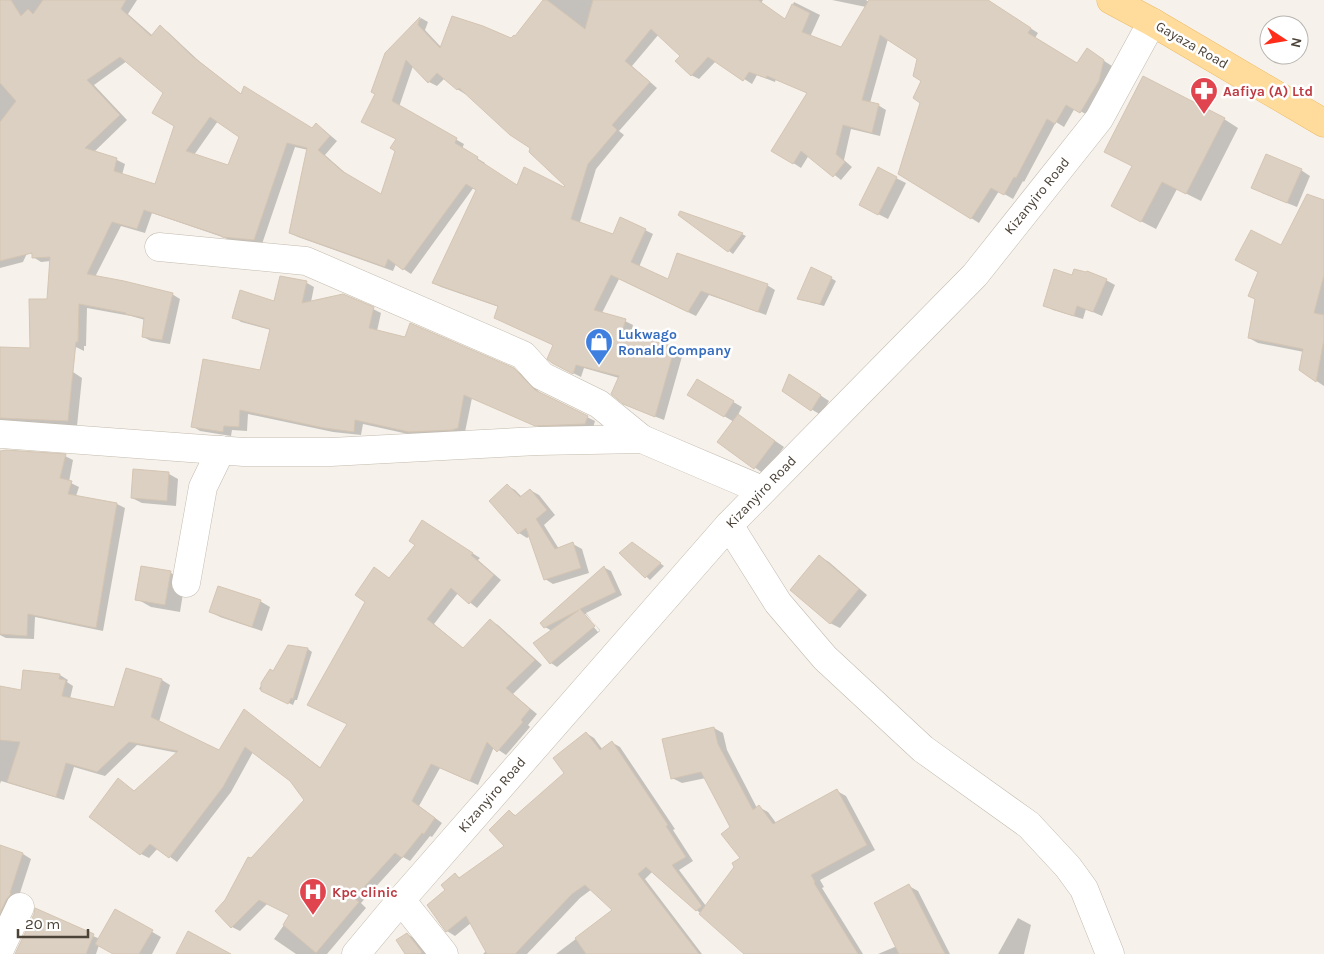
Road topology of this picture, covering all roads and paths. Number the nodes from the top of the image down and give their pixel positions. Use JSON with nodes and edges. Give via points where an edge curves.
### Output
{"nodes":[{"id":1,"x":1111,"y":0,"type":"edge"},
{"id":2,"x":1152,"y":22,"type":"junction"},
{"id":3,"x":1324,"y":122,"type":"edge"},
{"id":4,"x":159,"y":247,"type":"dead end"},
{"id":5,"x":0,"y":434,"type":"edge"},
{"id":6,"x":642,"y":439,"type":"junction"},
{"id":7,"x":221,"y":450,"type":"junction"},
{"id":8,"x":762,"y":490,"type":"junction"},
{"id":9,"x":729,"y":525,"type":"junction"},
{"id":10,"x":186,"y":583,"type":"dead end"},
{"id":11,"x":401,"y":900,"type":"junction"},
{"id":12,"x":20,"y":907,"type":"dead end"},
{"id":13,"x":0,"y":949,"type":"edge"},
{"id":14,"x":356,"y":954,"type":"edge"},
{"id":15,"x":444,"y":954,"type":"edge"},
{"id":16,"x":1110,"y":954,"type":"edge"}],
"edges":[{"from":1,"to":2,"type":"main road","name":"Gayaza Road"},
{"from":2,"to":3,"type":"main road","name":"Gayaza Road"},
{"from":2,"to":8,"type":"street","name":"Kizanyiro Road","via":[[1099,119],[975,274]]},
{"from":4,"to":6,"type":"street","via":[[306,260],[523,354],[542,376],[599,404]]},
{"from":5,"to":7,"type":"street"},
{"from":6,"to":7,"type":"street","via":[[331,452]]},
{"from":6,"to":8,"type":"street"},
{"from":7,"to":10,"type":"street","via":[[203,487]]},
{"from":8,"to":9,"type":"street","name":"Kizanyiro Road"},
{"from":9,"to":11,"type":"street","name":"Kizanyiro Road"},
{"from":9,"to":16,"type":"street","via":[[778,602],[825,658],[923,749],[1029,825],[1068,866],[1084,889]]},
{"from":11,"to":14,"type":"street","name":"Kizanyiro Road"},
{"from":11,"to":15,"type":"street"},
{"from":12,"to":13,"type":"street"}]}
